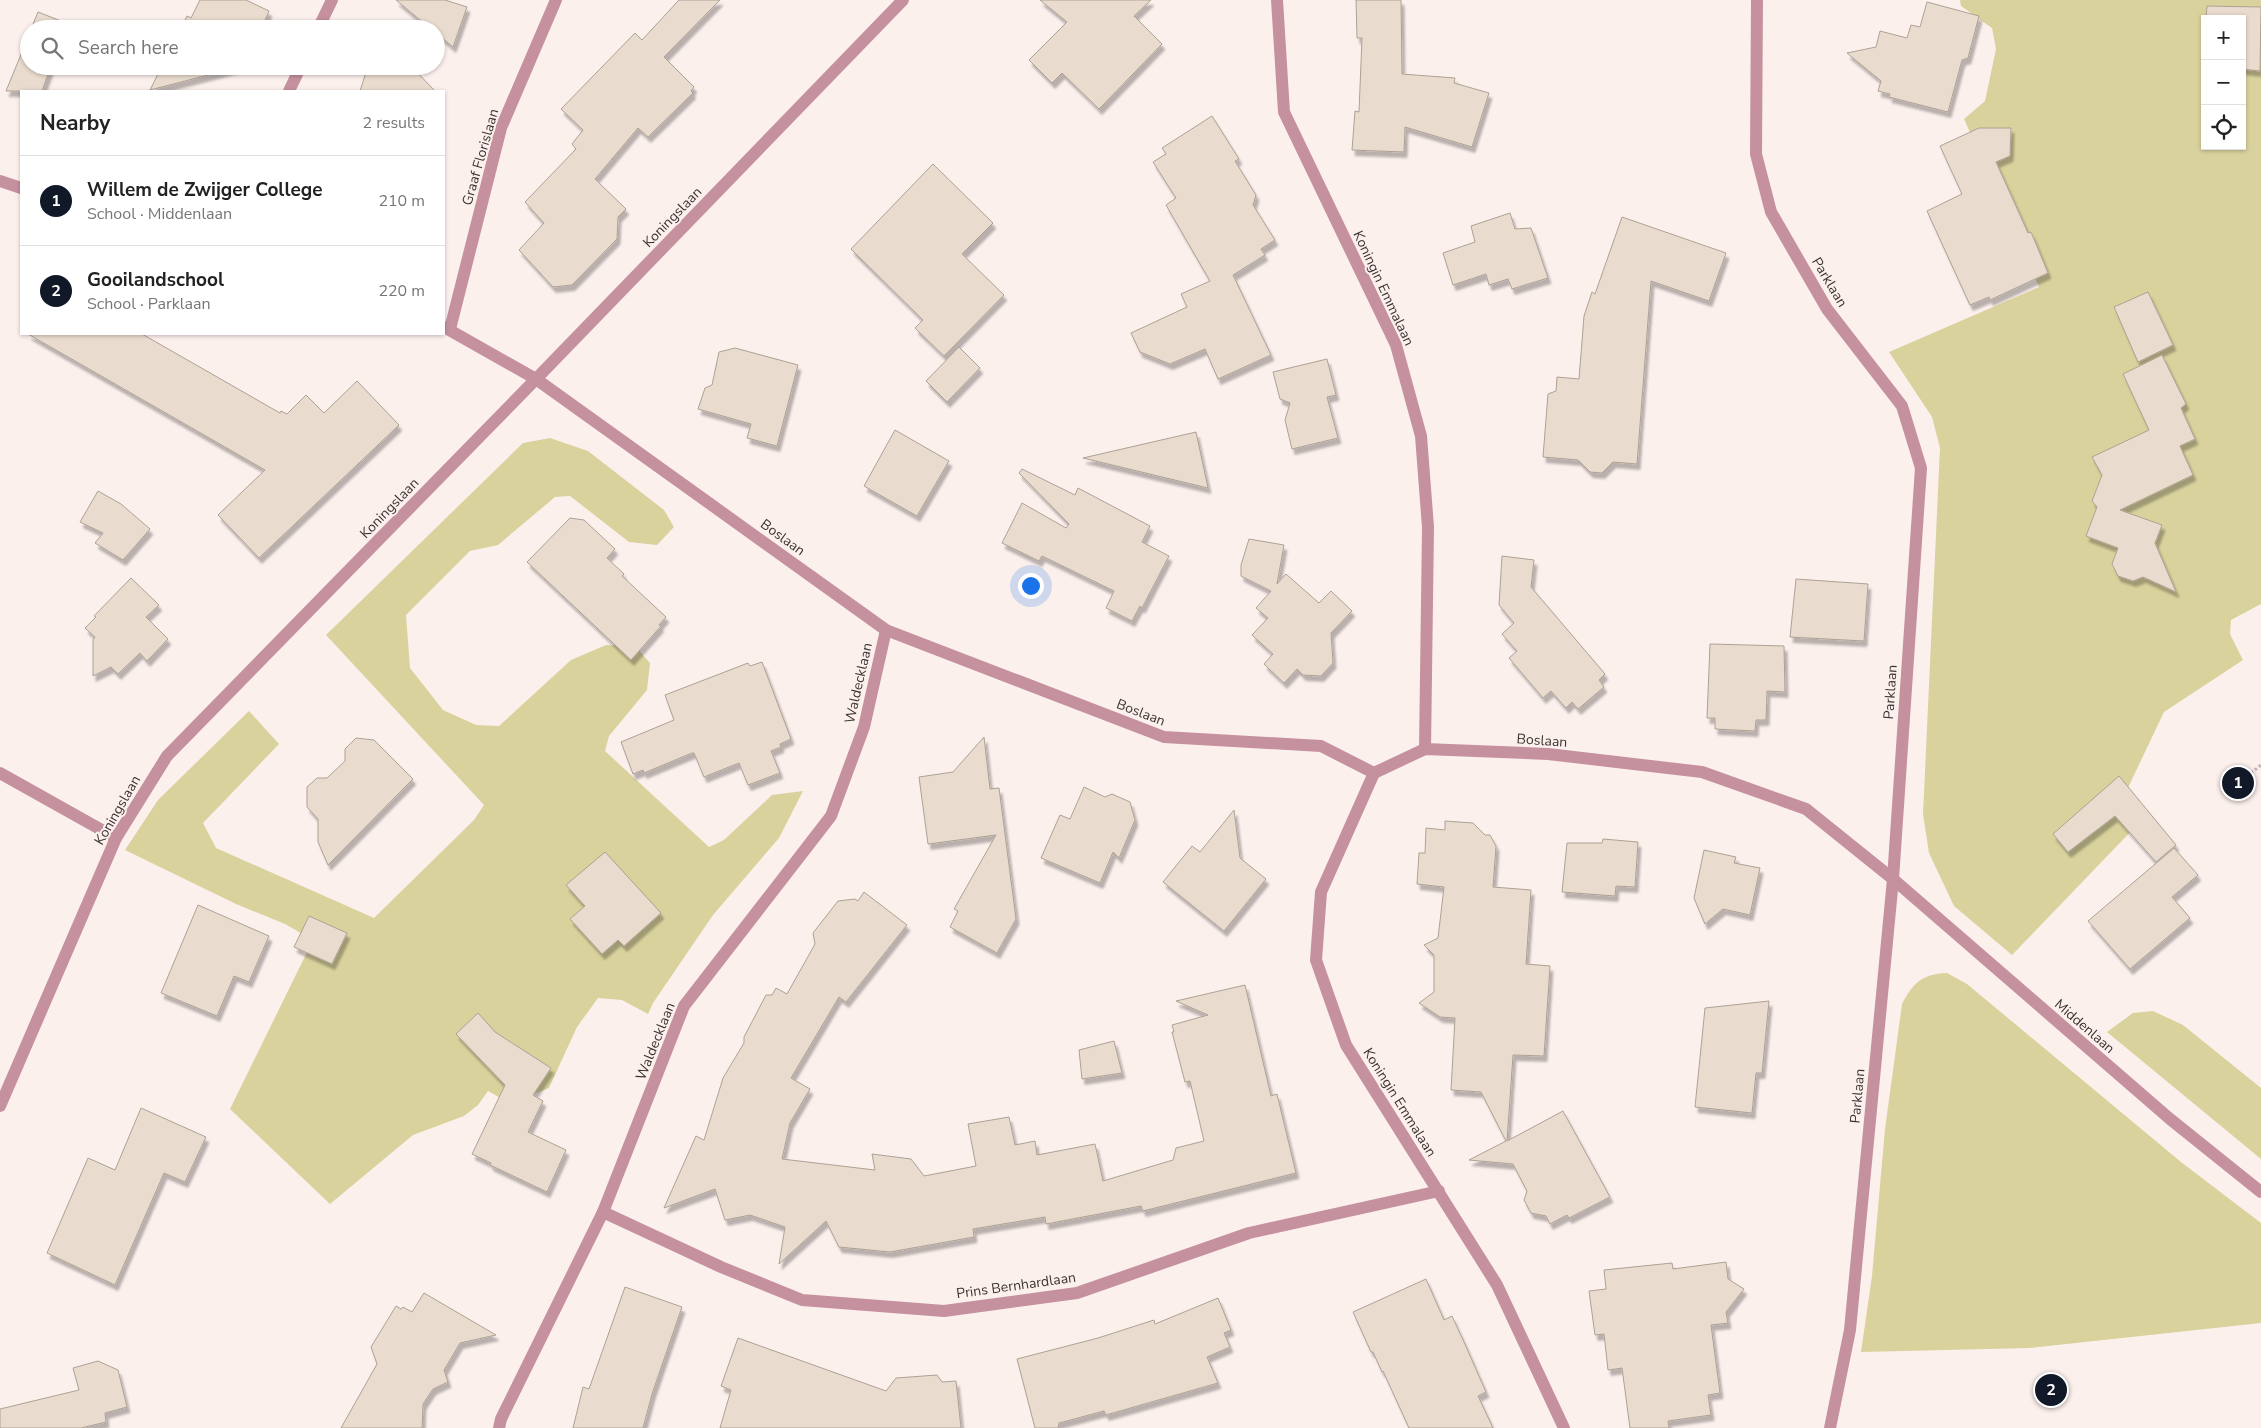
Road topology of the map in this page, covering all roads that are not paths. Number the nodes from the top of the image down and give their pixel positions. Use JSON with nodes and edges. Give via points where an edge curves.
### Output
{"nodes":[{"id":1,"x":332,"y":0,"type":"edge"},
{"id":2,"x":556,"y":0,"type":"edge"},
{"id":3,"x":903,"y":0,"type":"edge"},
{"id":4,"x":1276,"y":0,"type":"edge"},
{"id":5,"x":1757,"y":0,"type":"edge"},
{"id":6,"x":322,"y":20,"type":"edge"},
{"id":7,"x":297,"y":75,"type":"edge"},
{"id":8,"x":289,"y":90,"type":"edge"},
{"id":9,"x":0,"y":180,"type":"edge"},
{"id":10,"x":20,"y":188,"type":"edge"},
{"id":11,"x":447,"y":328,"type":"edge"},
{"id":12,"x":536,"y":379,"type":"junction"},
{"id":13,"x":886,"y":630,"type":"junction"},
{"id":14,"x":1425,"y":749,"type":"junction"},
{"id":15,"x":0,"y":772,"type":"edge"},
{"id":16,"x":1374,"y":773,"type":"junction"},
{"id":17,"x":116,"y":838,"type":"junction"},
{"id":18,"x":1893,"y":879,"type":"junction"},
{"id":19,"x":0,"y":1106,"type":"edge"},
{"id":20,"x":1439,"y":1191,"type":"junction"},
{"id":21,"x":2261,"y":1192,"type":"edge"},
{"id":22,"x":603,"y":1212,"type":"junction"},
{"id":23,"x":499,"y":1428,"type":"edge"},
{"id":24,"x":1564,"y":1428,"type":"edge"},
{"id":25,"x":1830,"y":1428,"type":"edge"}],
"edges":[{"from":1,"to":6,"type":"street"},
{"from":2,"to":11,"type":"street","name":"Graaf Florislaan","via":[[501,128]]},
{"from":3,"to":12,"type":"street","name":"Koningslaan"},
{"from":4,"to":14,"type":"street","name":"Koningin Emmalaan","via":[[1284,112],[1396,345],[1420,436],[1428,527]]},
{"from":5,"to":18,"type":"street","name":"Parklaan","via":[[1756,154],[1771,212],[1827,309],[1902,406],[1921,468]]},
{"from":7,"to":8,"type":"street"},
{"from":9,"to":10,"type":"street"},
{"from":11,"to":12,"type":"street","name":"Boslaan"},
{"from":12,"to":13,"type":"street","name":"Boslaan"},
{"from":12,"to":17,"type":"street","name":"Koningslaan","via":[[167,756]]},
{"from":13,"to":16,"type":"street","name":"Boslaan","via":[[1164,737],[1322,746]]},
{"from":13,"to":22,"type":"street","name":"Waldecklaan","via":[[864,727],[831,816],[684,1006]]},
{"from":14,"to":16,"type":"street","name":"Boslaan"},
{"from":14,"to":18,"type":"street","name":"Boslaan","via":[[1548,754],[1702,772],[1806,809]]},
{"from":15,"to":17,"type":"street"},
{"from":16,"to":20,"type":"street","name":"Koningin Emmalaan","via":[[1321,892],[1316,960],[1346,1045]]},
{"from":17,"to":19,"type":"street","name":"Koningslaan"},
{"from":18,"to":21,"type":"street","name":"Middenlaan","via":[[2170,1119]]},
{"from":18,"to":25,"type":"street","name":"Parklaan","via":[[1850,1330]]},
{"from":20,"to":22,"type":"street","name":"Prins Bernhardlaan","via":[[1249,1233],[1077,1293],[944,1311],[802,1300]]},
{"from":20,"to":24,"type":"street","name":"Koningin Emmalaan","via":[[1497,1285]]},
{"from":22,"to":23,"type":"street","name":"Waldecklaan","via":[[501,1418]]}]}
